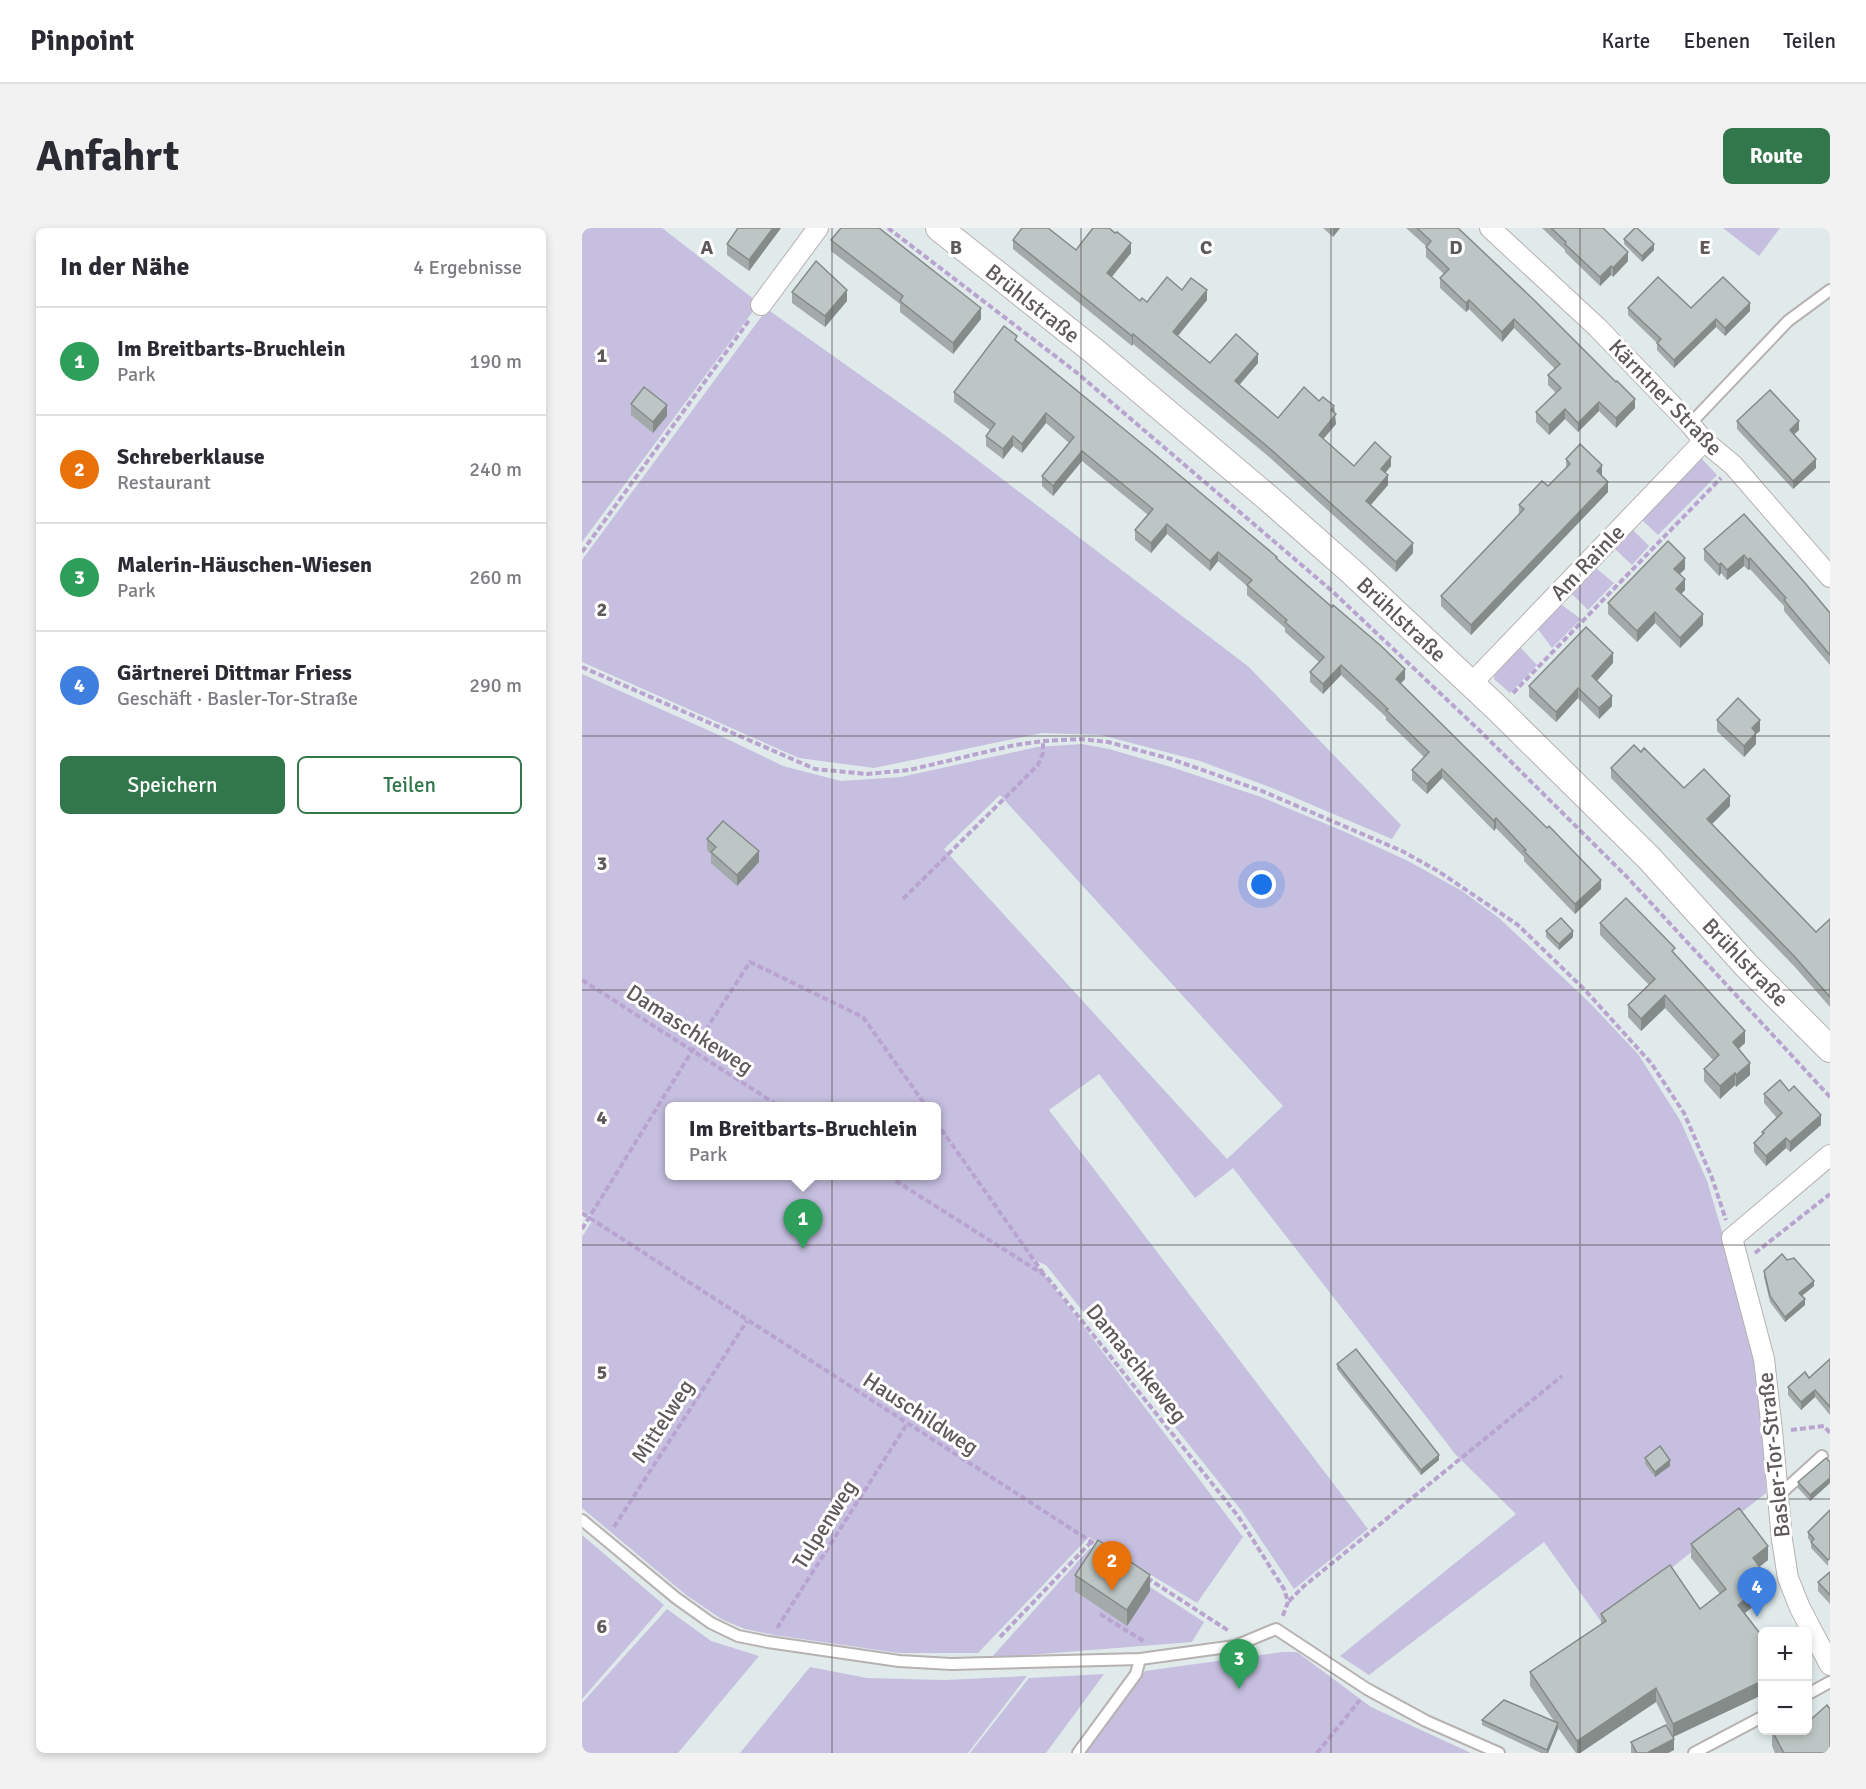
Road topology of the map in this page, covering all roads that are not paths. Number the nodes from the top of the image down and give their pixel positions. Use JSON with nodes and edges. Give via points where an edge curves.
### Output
{"nodes":[{"id":1,"x":818,"y":228,"type":"edge"},
{"id":2,"x":939,"y":228,"type":"edge"},
{"id":3,"x":1490,"y":228,"type":"edge"},
{"id":4,"x":1830,"y":290,"type":"edge"},
{"id":5,"x":760,"y":305,"type":"road end"},
{"id":6,"x":1690,"y":424,"type":"junction"},
{"id":7,"x":1704,"y":441,"type":"junction"},
{"id":8,"x":1830,"y":578,"type":"edge"},
{"id":9,"x":1472,"y":684,"type":"junction"},
{"id":10,"x":1830,"y":1049,"type":"edge"},
{"id":11,"x":1830,"y":1155,"type":"edge"},
{"id":12,"x":1822,"y":1456,"type":"dead end"},
{"id":13,"x":1778,"y":1496,"type":"junction"},
{"id":14,"x":582,"y":1520,"type":"edge"},
{"id":15,"x":1140,"y":1659,"type":"junction"},
{"id":16,"x":1830,"y":1665,"type":"edge"},
{"id":17,"x":1830,"y":1682,"type":"edge"},
{"id":18,"x":1812,"y":1692,"type":"edge"},
{"id":19,"x":1758,"y":1719,"type":"edge"},
{"id":20,"x":1078,"y":1753,"type":"edge"},
{"id":21,"x":1499,"y":1753,"type":"edge"},
{"id":22,"x":1694,"y":1753,"type":"edge"}],
"edges":[{"from":1,"to":5,"type":"street"},
{"from":2,"to":9,"type":"street","name":"Brühlstraße","via":[[1094,351],[1268,498]]},
{"from":3,"to":6,"type":"street","name":"Kärntner Straße","via":[[1597,327]]},
{"from":4,"to":6,"type":"lane","via":[[1788,321]]},
{"from":6,"to":7,"type":"street","name":"Kärntner Straße"},
{"from":7,"to":8,"type":"street","name":"Kärntner Straße","via":[[1733,465]]},
{"from":7,"to":9,"type":"street","name":"Am Rainle"},
{"from":9,"to":10,"type":"street","name":"Brühlstraße","via":[[1649,858],[1746,965]]},
{"from":11,"to":13,"type":"street","name":"Basler-Tor-Straße","via":[[1732,1238],[1764,1359]]},
{"from":12,"to":13,"type":"lane"},
{"from":13,"to":16,"type":"street","name":"Basler-Tor-Straße","via":[[1788,1578]]},
{"from":14,"to":15,"type":"lane","via":[[676,1598],[711,1623],[738,1636],[899,1661],[951,1664]]},
{"from":15,"to":20,"type":"lane","via":[[1136,1674]]},
{"from":15,"to":21,"type":"lane","via":[[1236,1646],[1276,1629],[1367,1689],[1426,1721]]},
{"from":17,"to":18,"type":"lane"},
{"from":19,"to":22,"type":"lane"}]}
